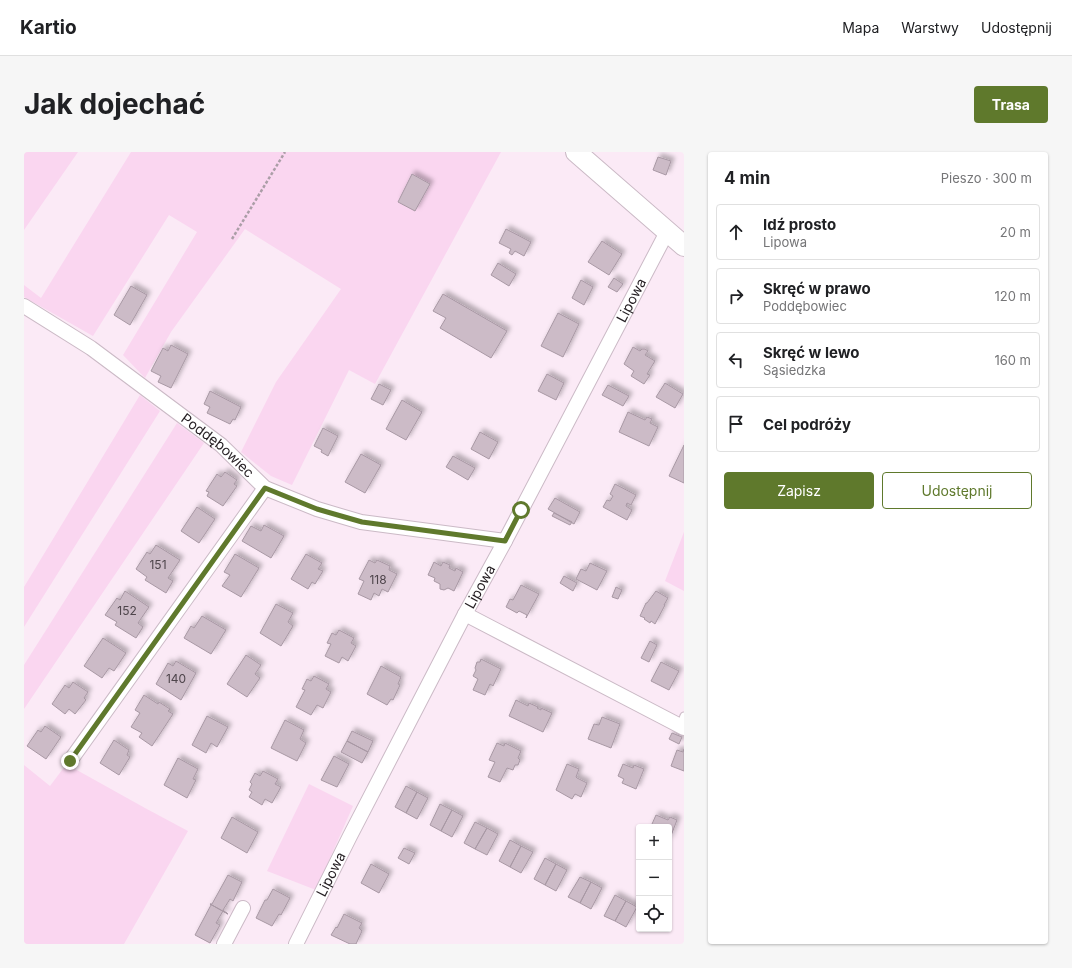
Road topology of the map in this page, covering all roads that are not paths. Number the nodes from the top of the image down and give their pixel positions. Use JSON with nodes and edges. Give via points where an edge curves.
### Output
{"nodes":[{"id":1,"x":576,"y":152,"type":"edge"},
{"id":2,"x":667,"y":232,"type":"junction"},
{"id":3,"x":684,"y":246,"type":"edge"},
{"id":4,"x":24,"y":306,"type":"edge"},
{"id":5,"x":265,"y":488,"type":"junction"},
{"id":6,"x":505,"y":541,"type":"junction"},
{"id":7,"x":465,"y":614,"type":"junction"},
{"id":8,"x":683,"y":723,"type":"edge"},
{"id":9,"x":70,"y":761,"type":"dead end"},
{"id":10,"x":243,"y":908,"type":"dead end"},
{"id":11,"x":224,"y":944,"type":"edge"},
{"id":12,"x":296,"y":944,"type":"edge"}],
"edges":[{"from":1,"to":2,"type":"main road"},
{"from":2,"to":3,"type":"main road"},
{"from":2,"to":6,"type":"street","name":"Lipowa"},
{"from":4,"to":5,"type":"street","name":"Poddębowiec","via":[[91,348],[214,440]]},
{"from":5,"to":6,"type":"street","name":"Poddębowiec","via":[[317,509],[362,522]]},
{"from":5,"to":9,"type":"street"},
{"from":6,"to":7,"type":"street","name":"Lipowa"},
{"from":7,"to":8,"type":"street"},
{"from":7,"to":12,"type":"street","name":"Lipowa"},
{"from":10,"to":11,"type":"street"}]}
